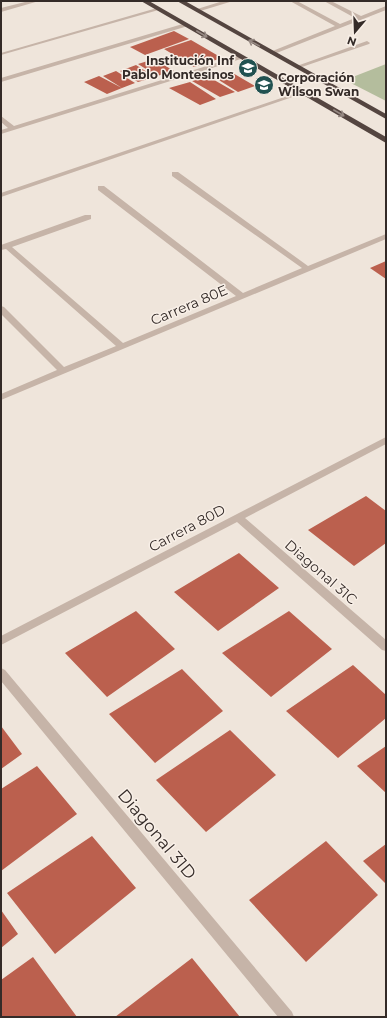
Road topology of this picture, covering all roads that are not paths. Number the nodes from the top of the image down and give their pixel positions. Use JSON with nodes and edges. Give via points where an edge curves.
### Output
{"nodes":[{"id":1,"x":36,"y":1,"type":"edge"},
{"id":2,"x":144,"y":1,"type":"edge"},
{"id":3,"x":180,"y":1,"type":"edge"},
{"id":4,"x":230,"y":1,"type":"edge"},
{"id":5,"x":293,"y":1,"type":"edge"},
{"id":6,"x":327,"y":1,"type":"edge"},
{"id":7,"x":386,"y":8,"type":"edge"},
{"id":8,"x":159,"y":9,"type":"junction"},
{"id":9,"x":1,"y":10,"type":"edge"},
{"id":10,"x":197,"y":10,"type":"junction"},
{"id":11,"x":360,"y":18,"type":"junction"},
{"id":12,"x":186,"y":25,"type":"junction"},
{"id":13,"x":340,"y":26,"type":"junction"},
{"id":14,"x":367,"y":43,"type":"dead end"},
{"id":15,"x":272,"y":53,"type":"junction"},
{"id":16,"x":3,"y":54,"type":"dead end"},
{"id":17,"x":242,"y":57,"type":"junction"},
{"id":18,"x":297,"y":67,"type":"junction"},
{"id":19,"x":1,"y":80,"type":"edge"},
{"id":20,"x":304,"y":92,"type":"junction"},
{"id":21,"x":386,"y":117,"type":"edge"},
{"id":22,"x":1,"y":118,"type":"edge"},
{"id":23,"x":12,"y":128,"type":"junction"},
{"id":24,"x":1,"y":132,"type":"edge"},
{"id":25,"x":386,"y":140,"type":"edge"},
{"id":26,"x":175,"y":174,"type":"dead end"},
{"id":27,"x":101,"y":188,"type":"dead end"},
{"id":28,"x":1,"y":195,"type":"edge"},
{"id":29,"x":88,"y":217,"type":"dead end"},
{"id":30,"x":386,"y":236,"type":"edge"},
{"id":31,"x":4,"y":247,"type":"edge"},
{"id":32,"x":308,"y":269,"type":"junction"},
{"id":33,"x":242,"y":296,"type":"junction"},
{"id":34,"x":1,"y":309,"type":"edge"},
{"id":35,"x":122,"y":346,"type":"junction"},
{"id":36,"x":63,"y":371,"type":"junction"},
{"id":37,"x":1,"y":397,"type":"edge"},
{"id":38,"x":386,"y":440,"type":"edge"},
{"id":39,"x":238,"y":518,"type":"junction"},
{"id":40,"x":1,"y":641,"type":"edge"},
{"id":41,"x":386,"y":647,"type":"edge"},
{"id":42,"x":1,"y":673,"type":"edge"},
{"id":43,"x":287,"y":1017,"type":"edge"}],
"edges":[{"from":1,"to":9,"type":"street"},
{"from":2,"to":8,"type":"highway"},
{"from":3,"to":10,"type":"highway"},
{"from":4,"to":10,"type":"street"},
{"from":5,"to":13,"type":"street"},
{"from":6,"to":11,"type":"street"},
{"from":7,"to":11,"type":"street"},
{"from":8,"to":12,"type":"highway"},
{"from":8,"to":16,"type":"street"},
{"from":15,"to":10,"type":"highway","one_way":true},
{"from":11,"to":13,"type":"street"},
{"from":12,"to":17,"type":"highway","one_way":true},
{"from":12,"to":19,"type":"street"},
{"from":13,"to":15,"type":"street"},
{"from":14,"to":18,"type":"street"},
{"from":15,"to":18,"type":"highway"},
{"from":17,"to":20,"type":"highway"},
{"from":17,"to":23,"type":"street"},
{"from":18,"to":21,"type":"highway"},
{"from":20,"to":25,"type":"highway","one_way":true},
{"from":20,"to":28,"type":"street"},
{"from":22,"to":23,"type":"street"},
{"from":23,"to":24,"type":"street"},
{"from":26,"to":32,"type":"street"},
{"from":27,"to":33,"type":"street"},
{"from":29,"to":31,"type":"street"},
{"from":30,"to":32,"type":"street","name":"Carrera 80E"},
{"from":31,"to":35,"type":"street"},
{"from":32,"to":33,"type":"street","name":"Carrera 80E"},
{"from":33,"to":35,"type":"street","name":"Carrera 80E"},
{"from":34,"to":36,"type":"street"},
{"from":35,"to":36,"type":"street","name":"Carrera 80E"},
{"from":36,"to":37,"type":"street","name":"Carrera 80E"},
{"from":38,"to":39,"type":"street","name":"Carrera 80D"},
{"from":39,"to":40,"type":"street","name":"Carrera 80D"},
{"from":39,"to":41,"type":"street","name":"Diagonal 31C"},
{"from":42,"to":43,"type":"street","name":"Diagonal 31D"}]}
